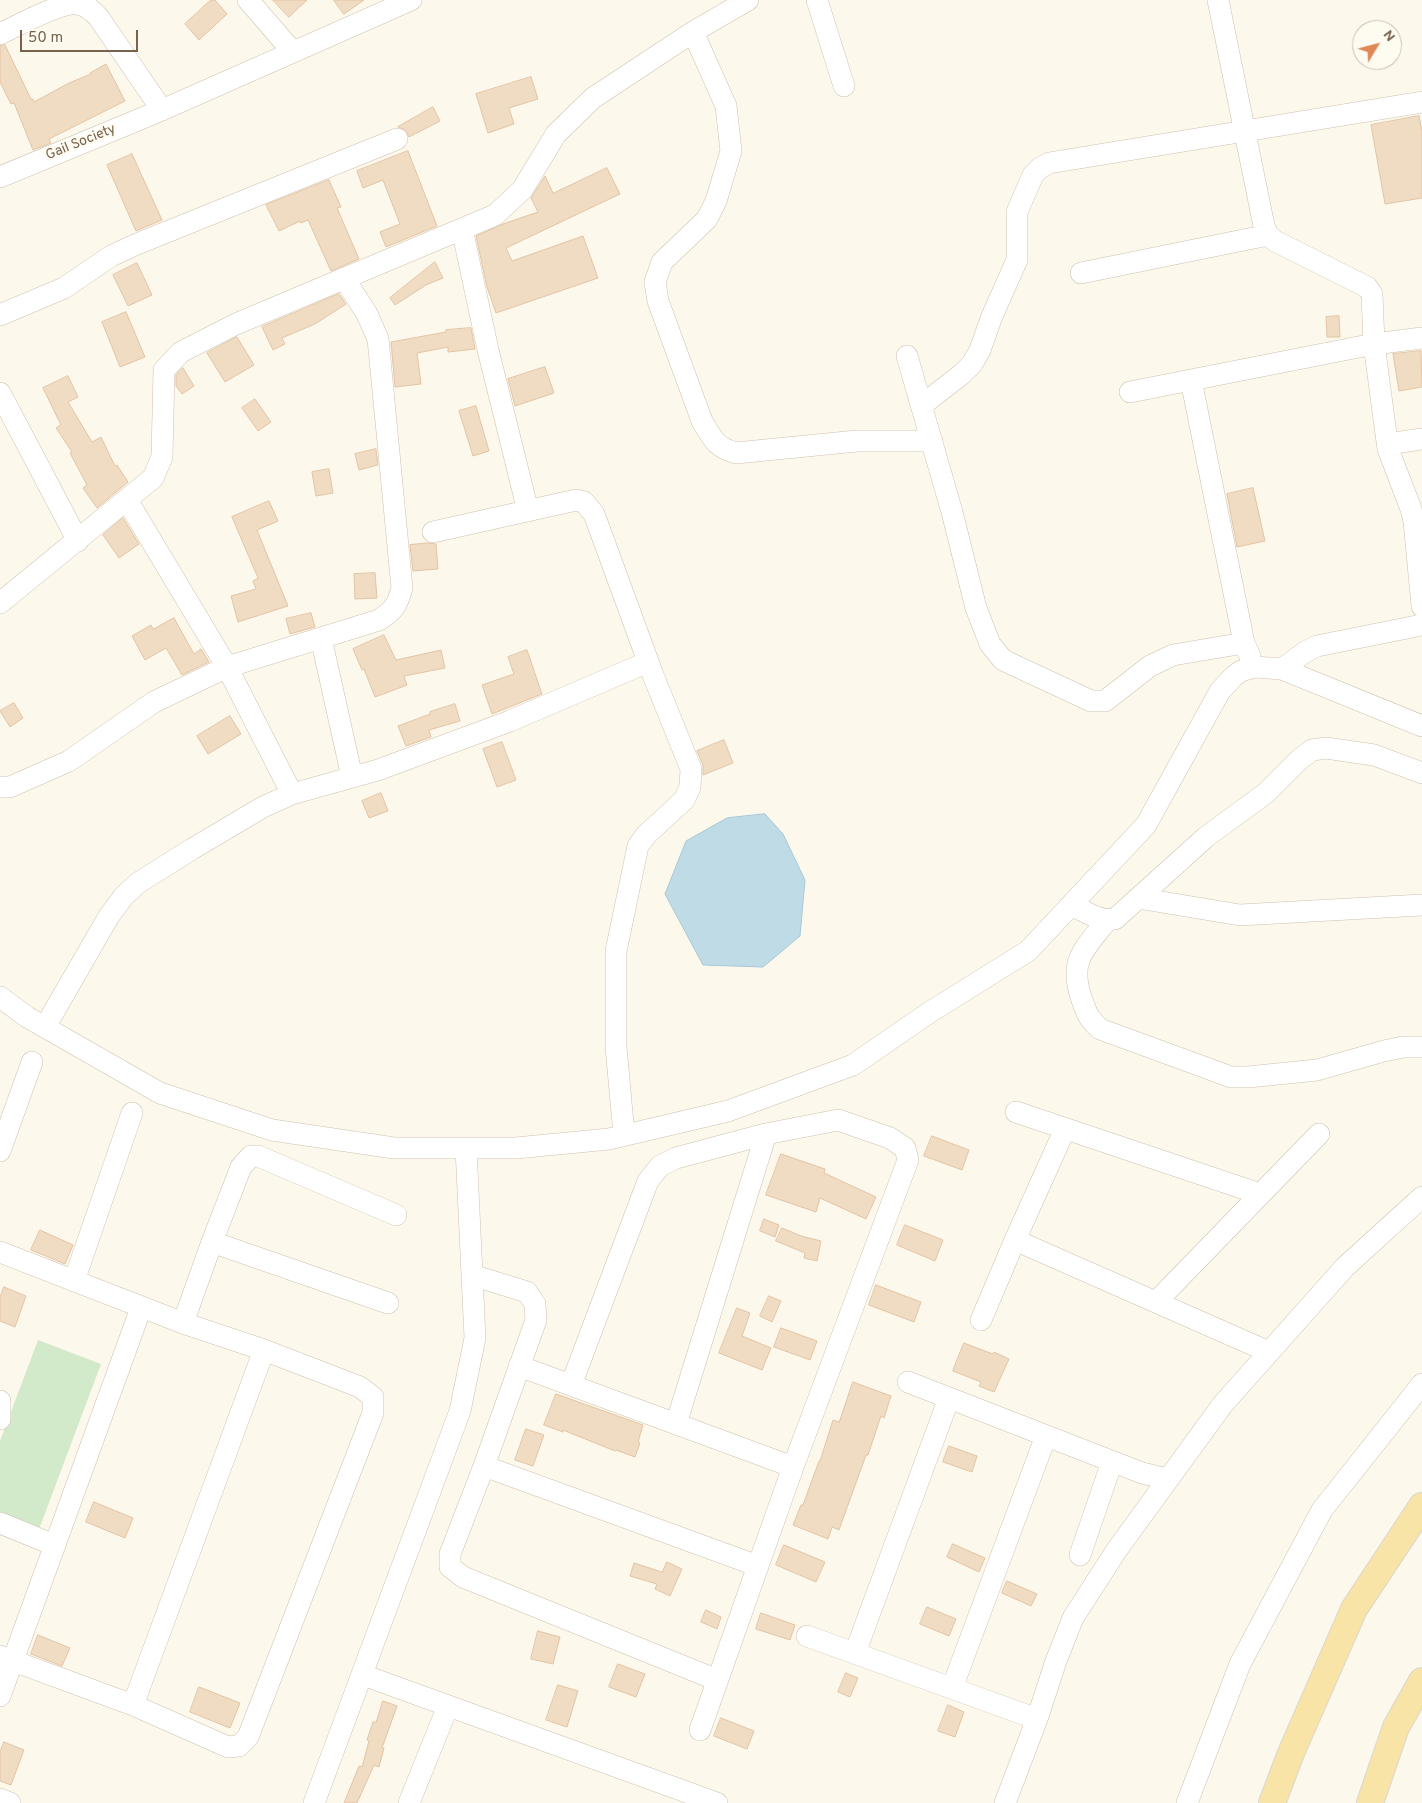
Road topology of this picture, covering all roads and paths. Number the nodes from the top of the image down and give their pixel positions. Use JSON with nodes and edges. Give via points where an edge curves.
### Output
{"nodes":[{"id":1,"x":248,"y":0,"type":"edge"},
{"id":2,"x":411,"y":0,"type":"edge"},
{"id":3,"x":748,"y":0,"type":"edge"},
{"id":4,"x":817,"y":0,"type":"edge"},
{"id":5,"x":1218,"y":0,"type":"edge"},
{"id":6,"x":693,"y":32,"type":"junction"},
{"id":7,"x":0,"y":34,"type":"edge"},
{"id":8,"x":293,"y":52,"type":"junction"},
{"id":9,"x":844,"y":86,"type":"dead end"},
{"id":10,"x":1422,"y":102,"type":"edge"},
{"id":11,"x":162,"y":110,"type":"junction"},
{"id":12,"x":1246,"y":131,"type":"junction"},
{"id":13,"x":397,"y":139,"type":"dead end"},
{"id":14,"x":0,"y":177,"type":"edge"},
{"id":15,"x":462,"y":229,"type":"junction"},
{"id":16,"x":1268,"y":235,"type":"junction"},
{"id":17,"x":1081,"y":273,"type":"dead end"},
{"id":18,"x":344,"y":278,"type":"junction"},
{"id":19,"x":0,"y":315,"type":"edge"},
{"id":20,"x":1422,"y":338,"type":"edge"},
{"id":21,"x":1374,"y":344,"type":"junction"},
{"id":22,"x":908,"y":356,"type":"dead end"},
{"id":23,"x":1191,"y":380,"type":"junction"},
{"id":24,"x":1130,"y":392,"type":"dead end"},
{"id":25,"x":0,"y":393,"type":"edge"},
{"id":26,"x":922,"y":405,"type":"junction"},
{"id":27,"x":1422,"y":439,"type":"edge"},
{"id":28,"x":932,"y":441,"type":"junction"},
{"id":29,"x":1388,"y":444,"type":"junction"},
{"id":30,"x":127,"y":500,"type":"junction"},
{"id":31,"x":528,"y":511,"type":"junction"},
{"id":32,"x":433,"y":532,"type":"dead end"},
{"id":33,"x":78,"y":541,"type":"junction"},
{"id":34,"x":0,"y":603,"type":"edge"},
{"id":35,"x":1422,"y":606,"type":"edge"},
{"id":36,"x":1422,"y":624,"type":"edge"},
{"id":37,"x":321,"y":638,"type":"junction"},
{"id":38,"x":1244,"y":643,"type":"junction"},
{"id":39,"x":648,"y":662,"type":"junction"},
{"id":40,"x":227,"y":667,"type":"junction"},
{"id":41,"x":1255,"y":667,"type":"junction"},
{"id":42,"x":1282,"y":669,"type":"junction"},
{"id":43,"x":1422,"y":726,"type":"edge"},
{"id":44,"x":1422,"y":773,"type":"edge"},
{"id":45,"x":352,"y":777,"type":"junction"},
{"id":46,"x":0,"y":787,"type":"edge"},
{"id":47,"x":292,"y":794,"type":"junction"},
{"id":48,"x":1138,"y":898,"type":"junction"},
{"id":49,"x":1071,"y":905,"type":"junction"},
{"id":50,"x":1422,"y":905,"type":"edge"},
{"id":51,"x":1107,"y":920,"type":"junction"},
{"id":52,"x":0,"y":997,"type":"edge"},
{"id":53,"x":44,"y":1028,"type":"junction"},
{"id":54,"x":1422,"y":1047,"type":"edge"},
{"id":55,"x":32,"y":1062,"type":"dead end"},
{"id":56,"x":132,"y":1112,"type":"dead end"},
{"id":57,"x":1016,"y":1112,"type":"dead end"},
{"id":58,"x":1065,"y":1129,"type":"junction"},
{"id":59,"x":766,"y":1134,"type":"junction"},
{"id":60,"x":1319,"y":1134,"type":"dead end"},
{"id":61,"x":624,"y":1135,"type":"junction"},
{"id":62,"x":466,"y":1148,"type":"junction"},
{"id":63,"x":0,"y":1151,"type":"edge"},
{"id":64,"x":1260,"y":1194,"type":"junction"},
{"id":65,"x":1422,"y":1197,"type":"edge"},
{"id":66,"x":396,"y":1215,"type":"dead end"},
{"id":67,"x":1015,"y":1240,"type":"junction"},
{"id":68,"x":212,"y":1242,"type":"junction"},
{"id":69,"x":0,"y":1252,"type":"edge"},
{"id":70,"x":472,"y":1274,"type":"junction"},
{"id":71,"x":74,"y":1281,"type":"junction"},
{"id":72,"x":1156,"y":1302,"type":"junction"},
{"id":73,"x":388,"y":1303,"type":"dead end"},
{"id":74,"x":141,"y":1308,"type":"junction"},
{"id":75,"x":981,"y":1320,"type":"dead end"},
{"id":76,"x":183,"y":1323,"type":"junction"},
{"id":77,"x":264,"y":1350,"type":"junction"},
{"id":78,"x":1269,"y":1352,"type":"junction"},
{"id":79,"x":520,"y":1366,"type":"junction"},
{"id":80,"x":908,"y":1382,"type":"dead end"},
{"id":81,"x":1422,"y":1384,"type":"edge"},
{"id":82,"x":571,"y":1385,"type":"junction"},
{"id":83,"x":949,"y":1398,"type":"junction"},
{"id":84,"x":0,"y":1401,"type":"edge"},
{"id":85,"x":0,"y":1419,"type":"edge"},
{"id":86,"x":676,"y":1424,"type":"junction"},
{"id":87,"x":1046,"y":1436,"type":"junction"},
{"id":88,"x":1112,"y":1462,"type":"junction"},
{"id":89,"x":484,"y":1466,"type":"junction"},
{"id":90,"x":793,"y":1467,"type":"junction"},
{"id":91,"x":1167,"y":1479,"type":"junction"},
{"id":92,"x":1422,"y":1506,"type":"edge"},
{"id":93,"x":0,"y":1523,"type":"edge"},
{"id":94,"x":54,"y":1545,"type":"junction"},
{"id":95,"x":1080,"y":1555,"type":"dead end"},
{"id":96,"x":758,"y":1566,"type":"junction"},
{"id":97,"x":806,"y":1636,"type":"dead end"},
{"id":98,"x":855,"y":1653,"type":"junction"},
{"id":99,"x":7,"y":1659,"type":"edge"},
{"id":100,"x":363,"y":1675,"type":"junction"},
{"id":101,"x":717,"y":1680,"type":"junction"},
{"id":102,"x":1422,"y":1682,"type":"edge"},
{"id":103,"x":952,"y":1688,"type":"junction"},
{"id":104,"x":0,"y":1696,"type":"edge"},
{"id":105,"x":133,"y":1705,"type":"junction"},
{"id":106,"x":448,"y":1706,"type":"junction"},
{"id":107,"x":1037,"y":1719,"type":"junction"},
{"id":108,"x":700,"y":1730,"type":"dead end"},
{"id":109,"x":688,"y":1798,"type":"edge"},
{"id":110,"x":0,"y":1799,"type":"edge"},
{"id":111,"x":10,"y":1803,"type":"edge"},
{"id":112,"x":314,"y":1803,"type":"edge"},
{"id":113,"x":409,"y":1803,"type":"edge"},
{"id":114,"x":717,"y":1803,"type":"edge"},
{"id":115,"x":1005,"y":1803,"type":"edge"},
{"id":116,"x":1188,"y":1803,"type":"edge"},
{"id":117,"x":1272,"y":1803,"type":"edge"},
{"id":118,"x":1370,"y":1803,"type":"edge"}],
"edges":[{"from":1,"to":8,"type":"street"},
{"from":2,"to":8,"type":"street","name":"Gail Society"},
{"from":3,"to":6,"type":"street"},
{"from":4,"to":9,"type":"street"},
{"from":5,"to":12,"type":"street"},
{"from":6,"to":15,"type":"street","via":[[592,98],[556,134],[522,190],[495,215]]},
{"from":6,"to":28,"type":"street","via":[[726,106],[732,151],[707,219],[662,262],[655,282],[658,301],[702,421],[722,449],[736,453],[857,441]]},
{"from":7,"to":11,"type":"street","via":[[61,6],[76,4],[89,8]]},
{"from":8,"to":11,"type":"street","name":"Gail Society"},
{"from":10,"to":12,"type":"street"},
{"from":11,"to":14,"type":"street","name":"Gail Society"},
{"from":12,"to":16,"type":"street"},
{"from":12,"to":26,"type":"street","via":[[1049,163],[1040,168],[1033,175],[1017,212],[1018,260],[980,350],[962,374]]},
{"from":13,"to":19,"type":"street","via":[[137,244],[111,256],[64,288]]},
{"from":15,"to":18,"type":"street"},
{"from":15,"to":31,"type":"street"},
{"from":16,"to":17,"type":"street"},
{"from":16,"to":21,"type":"street","via":[[1367,287],[1372,294]]},
{"from":18,"to":30,"type":"street","via":[[236,324],[181,352],[164,370],[162,457],[153,478]]},
{"from":18,"to":37,"type":"street","via":[[367,314],[378,340],[402,588],[393,610],[379,620]]},
{"from":20,"to":21,"type":"street"},
{"from":21,"to":23,"type":"street"},
{"from":21,"to":29,"type":"street"},
{"from":22,"to":26,"type":"street"},
{"from":23,"to":24,"type":"street"},
{"from":23,"to":38,"type":"street"},
{"from":25,"to":33,"type":"street"},
{"from":26,"to":28,"type":"street"},
{"from":27,"to":29,"type":"street"},
{"from":28,"to":38,"type":"street","via":[[976,608],[990,644],[1004,660],[1091,701],[1105,701],[1150,666],[1173,655]]},
{"from":29,"to":35,"type":"street","via":[[1414,521]]},
{"from":30,"to":33,"type":"street"},
{"from":30,"to":40,"type":"street"},
{"from":31,"to":32,"type":"street"},
{"from":31,"to":39,"type":"street","via":[[576,500],[584,502],[594,514]]},
{"from":33,"to":34,"type":"street"},
{"from":36,"to":42,"type":"street","via":[[1317,646]]},
{"from":37,"to":40,"type":"street"},
{"from":37,"to":45,"type":"street"},
{"from":38,"to":41,"type":"street"},
{"from":39,"to":45,"type":"street","via":[[510,721]]},
{"from":39,"to":61,"type":"street","via":[[691,768],[690,787],[684,800],[646,834],[638,846],[616,951],[616,1047]]},
{"from":40,"to":46,"type":"street","via":[[154,702],[68,761],[10,787]]},
{"from":40,"to":47,"type":"street"},
{"from":41,"to":42,"type":"street"},
{"from":41,"to":49,"type":"street","via":[[1241,671],[1220,691],[1146,825]]},
{"from":42,"to":43,"type":"street"},
{"from":44,"to":48,"type":"street","via":[[1374,755],[1326,748],[1312,750],[1266,793],[1206,837]]},
{"from":45,"to":47,"type":"street"},
{"from":47,"to":53,"type":"street","via":[[263,807],[138,883],[110,916]]},
{"from":48,"to":50,"type":"street","via":[[1240,915]]},
{"from":48,"to":51,"type":"street","via":[[1115,919]]},
{"from":49,"to":51,"type":"street"},
{"from":49,"to":61,"type":"street","via":[[1028,951],[930,1012],[854,1065],[728,1111]]},
{"from":51,"to":54,"type":"street","via":[[1080,955],[1076,978],[1089,1018],[1100,1029],[1231,1077],[1317,1070],[1384,1051]]},
{"from":52,"to":53,"type":"street"},
{"from":53,"to":62,"type":"street","via":[[160,1094],[272,1130],[394,1148]]},
{"from":55,"to":63,"type":"street"},
{"from":56,"to":71,"type":"street"},
{"from":57,"to":58,"type":"street"},
{"from":58,"to":64,"type":"street"},
{"from":58,"to":67,"type":"street"},
{"from":59,"to":82,"type":"street","via":[[676,1158],[660,1166],[648,1181]]},
{"from":59,"to":86,"type":"street"},
{"from":59,"to":90,"type":"street","via":[[838,1120],[890,1138],[906,1148],[908,1160]]},
{"from":60,"to":64,"type":"street"},
{"from":61,"to":62,"type":"street","via":[[516,1148]]},
{"from":62,"to":70,"type":"street"},
{"from":64,"to":72,"type":"street"},
{"from":65,"to":78,"type":"street","via":[[1345,1267]]},
{"from":66,"to":68,"type":"street","via":[[258,1156],[251,1156],[241,1167]]},
{"from":67,"to":72,"type":"street"},
{"from":67,"to":75,"type":"street"},
{"from":68,"to":73,"type":"street"},
{"from":68,"to":76,"type":"street"},
{"from":69,"to":71,"type":"street"},
{"from":70,"to":79,"type":"street","via":[[527,1292],[535,1304],[536,1320]]},
{"from":70,"to":100,"type":"street","via":[[475,1338],[460,1411]]},
{"from":71,"to":74,"type":"street"},
{"from":72,"to":78,"type":"street"},
{"from":74,"to":76,"type":"street"},
{"from":74,"to":94,"type":"street"},
{"from":76,"to":77,"type":"street"},
{"from":77,"to":105,"type":"street"},
{"from":77,"to":105,"type":"street","via":[[360,1387],[373,1397],[373,1412],[248,1737],[239,1746],[228,1747]]},
{"from":78,"to":91,"type":"street","via":[[1222,1404]]},
{"from":79,"to":82,"type":"street"},
{"from":79,"to":89,"type":"street"},
{"from":80,"to":83,"type":"street"},
{"from":81,"to":116,"type":"street","via":[[1322,1510],[1240,1664]]},
{"from":82,"to":86,"type":"street"},
{"from":83,"to":87,"type":"street"},
{"from":83,"to":98,"type":"street"},
{"from":84,"to":85,"type":"street"},
{"from":86,"to":90,"type":"street"},
{"from":87,"to":88,"type":"street"},
{"from":87,"to":103,"type":"street"},
{"from":88,"to":91,"type":"street"},
{"from":88,"to":95,"type":"street"},
{"from":89,"to":96,"type":"street"},
{"from":89,"to":101,"type":"street","via":[[450,1554],[450,1567],[463,1577]]},
{"from":90,"to":96,"type":"street"},
{"from":91,"to":107,"type":"street","via":[[1073,1618]]},
{"from":92,"to":117,"type":"main road","via":[[1354,1609]]},
{"from":93,"to":94,"type":"street"},
{"from":94,"to":99,"type":"street"},
{"from":96,"to":101,"type":"street"},
{"from":97,"to":98,"type":"street"},
{"from":98,"to":103,"type":"street"},
{"from":99,"to":104,"type":"street"},
{"from":99,"to":105,"type":"street"},
{"from":100,"to":106,"type":"street"},
{"from":100,"to":112,"type":"street"},
{"from":101,"to":108,"type":"street"},
{"from":102,"to":118,"type":"main road","via":[[1396,1728]]},
{"from":103,"to":107,"type":"street"},
{"from":106,"to":109,"type":"street"},
{"from":106,"to":113,"type":"street"},
{"from":107,"to":115,"type":"street"},
{"from":109,"to":114,"type":"street"},
{"from":110,"to":111,"type":"street"}]}
